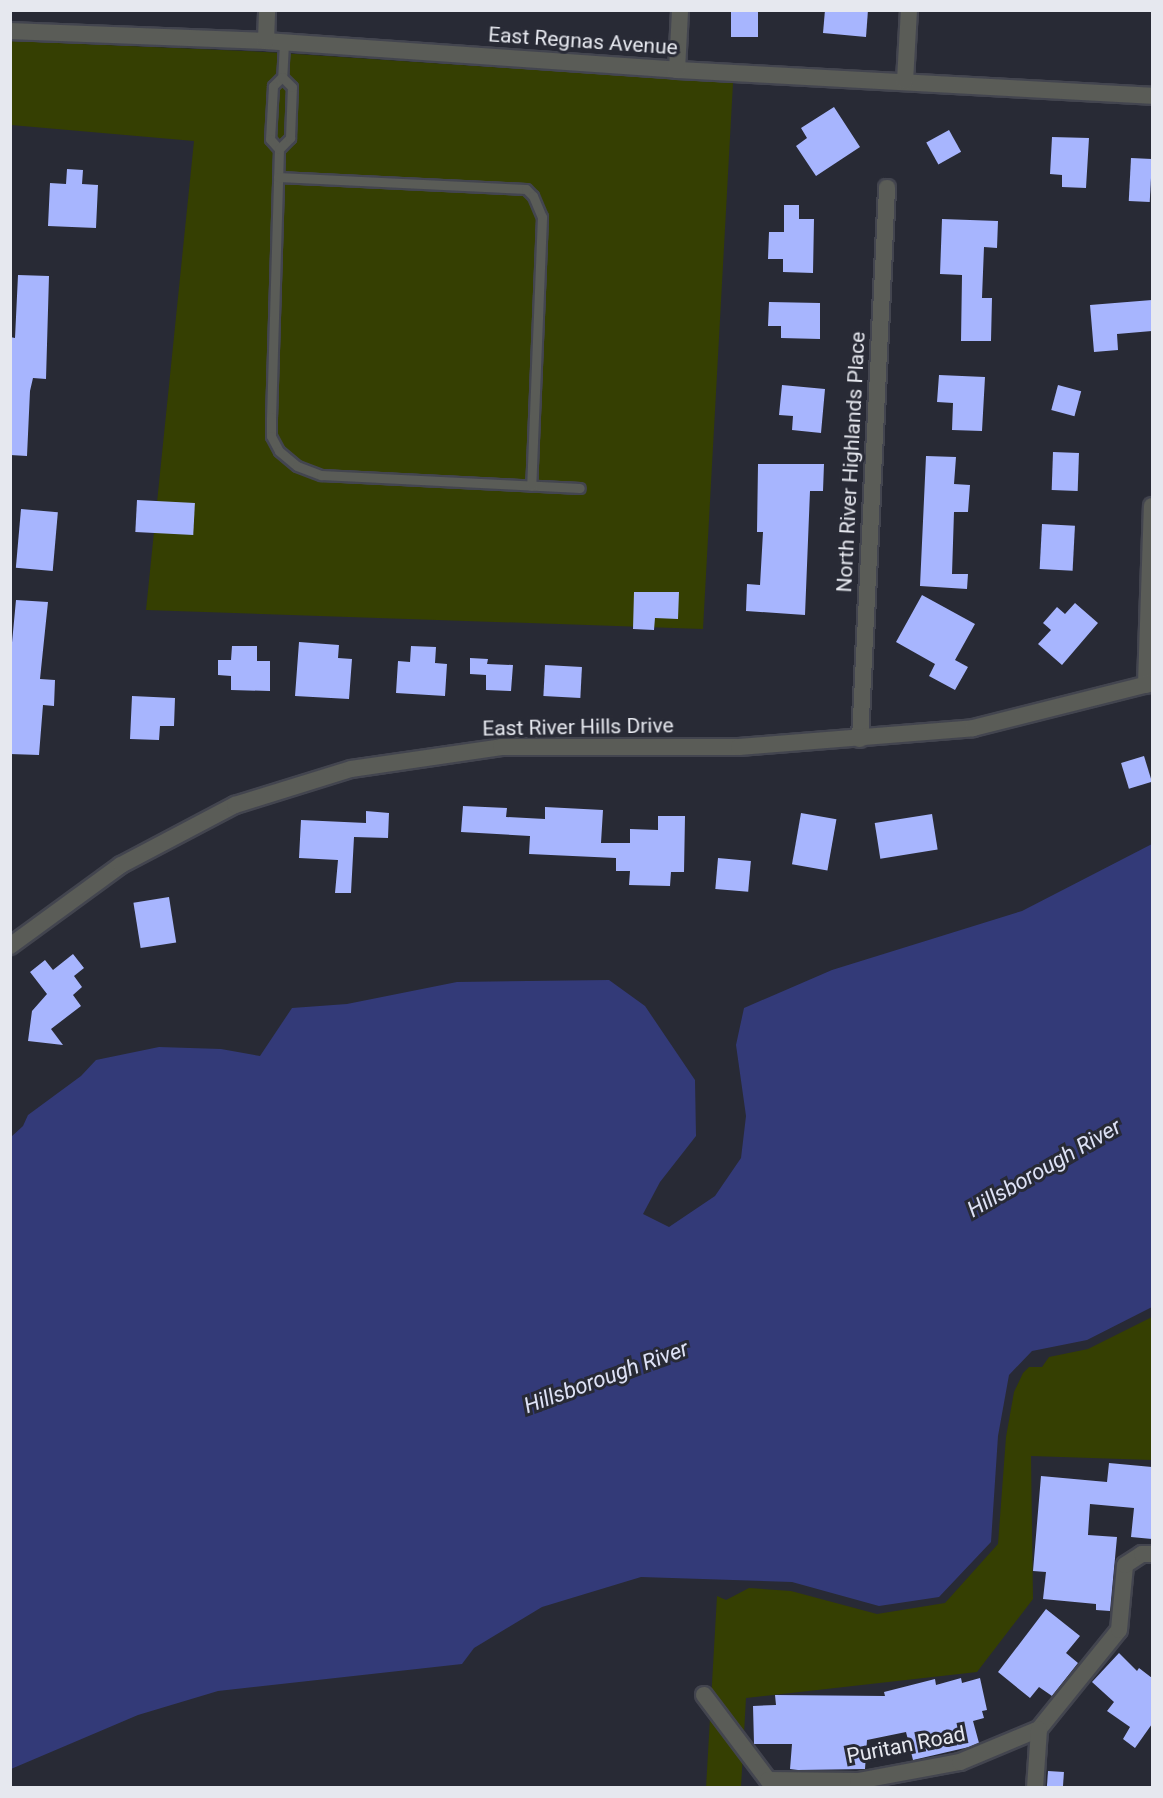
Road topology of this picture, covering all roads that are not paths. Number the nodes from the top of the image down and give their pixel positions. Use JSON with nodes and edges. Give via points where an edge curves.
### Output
{"nodes":[{"id":1,"x":267,"y":10,"type":"edge"},
{"id":2,"x":680,"y":10,"type":"edge"},
{"id":3,"x":909,"y":10,"type":"edge"},
{"id":4,"x":10,"y":31,"type":"edge"},
{"id":5,"x":266,"y":41,"type":"junction"},
{"id":6,"x":284,"y":43,"type":"junction"},
{"id":7,"x":677,"y":70,"type":"junction"},
{"id":8,"x":282,"y":78,"type":"junction"},
{"id":9,"x":905,"y":81,"type":"junction"},
{"id":10,"x":1152,"y":96,"type":"edge"},
{"id":11,"x":279,"y":149,"type":"junction"},
{"id":12,"x":278,"y":177,"type":"junction"},
{"id":13,"x":887,"y":188,"type":"dead end"},
{"id":14,"x":531,"y":486,"type":"junction"},
{"id":15,"x":580,"y":488,"type":"dead end"},
{"id":16,"x":1152,"y":506,"type":"edge"},
{"id":17,"x":1149,"y":684,"type":"edge"},
{"id":18,"x":860,"y":739,"type":"junction"},
{"id":19,"x":10,"y":946,"type":"edge"},
{"id":20,"x":1152,"y":1554,"type":"edge"},
{"id":21,"x":704,"y":1695,"type":"dead end"},
{"id":22,"x":1039,"y":1729,"type":"junction"},
{"id":23,"x":765,"y":1784,"type":"edge"},
{"id":24,"x":1035,"y":1788,"type":"edge"}],
"edges":[{"from":1,"to":5,"type":"street"},
{"from":2,"to":7,"type":"street"},
{"from":3,"to":9,"type":"street"},
{"from":4,"to":5,"type":"street","name":"East Regnas Avenue"},
{"from":5,"to":6,"type":"street","name":"East Regnas Avenue"},
{"from":6,"to":7,"type":"street","name":"East Regnas Avenue"},
{"from":6,"to":8,"type":"lane"},
{"from":7,"to":9,"type":"street","name":"East Regnas Avenue"},
{"from":8,"to":11,"type":"lane","via":[[273,86],[270,139]]},
{"from":8,"to":11,"type":"lane","via":[[292,87],[290,138]]},
{"from":9,"to":10,"type":"street","name":"East Regnas Avenue"},
{"from":11,"to":12,"type":"lane"},
{"from":12,"to":14,"type":"lane","via":[[271,417],[272,436],[279,451],[297,466],[321,475]]},
{"from":12,"to":14,"type":"lane","via":[[526,189],[533,196],[542,217]]},
{"from":13,"to":18,"type":"street","name":"North River Highlands Place"},
{"from":14,"to":15,"type":"lane"},
{"from":16,"to":17,"type":"street"},
{"from":17,"to":18,"type":"street","name":"East River Hills Drive","via":[[973,728]]},
{"from":18,"to":19,"type":"street","name":"East River Hills Drive","via":[[739,747],[501,747],[351,769],[235,805],[121,865]]},
{"from":20,"to":22,"type":"street","name":"Puritan Road","via":[[1142,1554],[1125,1565],[1119,1630]]},
{"from":21,"to":23,"type":"street","name":"Puritan Road"},
{"from":22,"to":23,"type":"street","name":"Puritan Road","via":[[960,1762],[870,1779]]},
{"from":22,"to":24,"type":"street"}]}
